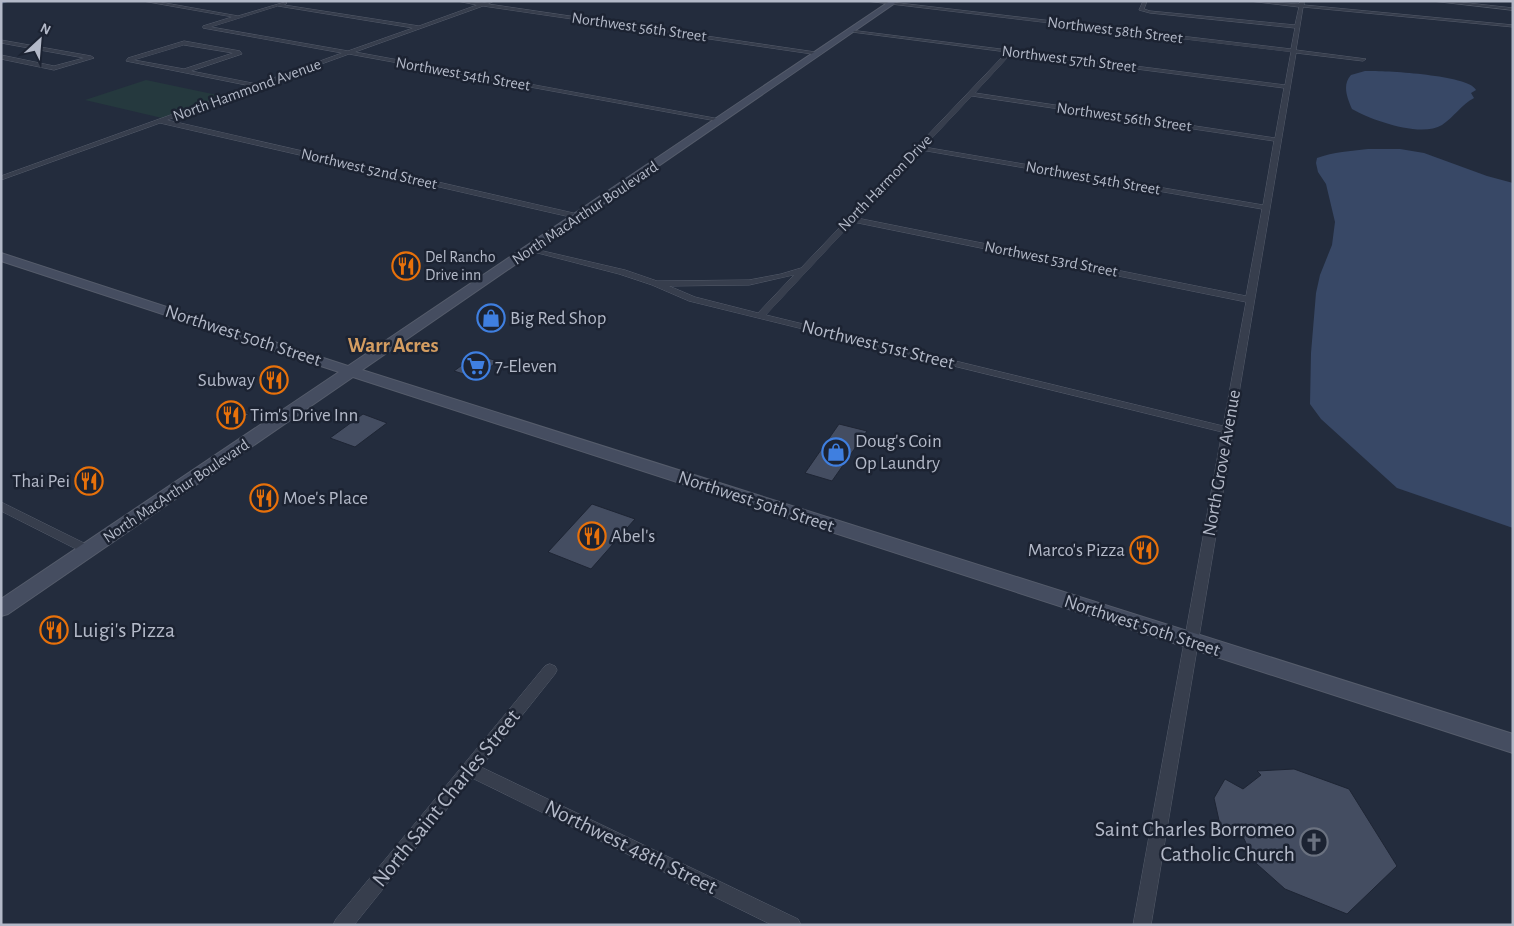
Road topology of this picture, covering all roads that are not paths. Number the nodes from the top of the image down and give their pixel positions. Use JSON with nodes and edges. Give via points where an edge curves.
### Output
{"nodes":[{"id":1,"x":145,"y":1,"type":"edge"},
{"id":2,"x":290,"y":1,"type":"edge"},
{"id":3,"x":458,"y":1,"type":"edge"},
{"id":4,"x":492,"y":1,"type":"edge"},
{"id":5,"x":868,"y":1,"type":"edge"},
{"id":6,"x":1145,"y":1,"type":"edge"},
{"id":7,"x":1251,"y":1,"type":"edge"},
{"id":8,"x":1434,"y":1,"type":"edge"},
{"id":9,"x":893,"y":3,"type":"edge"},
{"id":10,"x":1302,"y":3,"type":"edge"},
{"id":11,"x":278,"y":5,"type":"junction"},
{"id":12,"x":482,"y":5,"type":"junction"},
{"id":13,"x":1513,"y":9,"type":"edge"},
{"id":14,"x":237,"y":17,"type":"junction"},
{"id":15,"x":1513,"y":26,"type":"edge"},
{"id":16,"x":420,"y":27,"type":"junction"},
{"id":17,"x":1298,"y":27,"type":"junction"},
{"id":18,"x":852,"y":31,"type":"junction"},
{"id":19,"x":1,"y":41,"type":"edge"},
{"id":20,"x":1294,"y":51,"type":"junction"},
{"id":21,"x":1011,"y":52,"type":"junction"},
{"id":22,"x":820,"y":53,"type":"junction"},
{"id":23,"x":346,"y":54,"type":"junction"},
{"id":24,"x":1,"y":57,"type":"edge"},
{"id":25,"x":1363,"y":59,"type":"dead end"},
{"id":26,"x":183,"y":71,"type":"junction"},
{"id":27,"x":257,"y":86,"type":"junction"},
{"id":28,"x":1287,"y":87,"type":"junction"},
{"id":29,"x":970,"y":94,"type":"junction"},
{"id":30,"x":722,"y":120,"type":"junction"},
{"id":31,"x":160,"y":121,"type":"junction"},
{"id":32,"x":1278,"y":140,"type":"junction"},
{"id":33,"x":919,"y":148,"type":"junction"},
{"id":34,"x":1,"y":178,"type":"edge"},
{"id":35,"x":1267,"y":208,"type":"junction"},
{"id":36,"x":579,"y":217,"type":"junction"},
{"id":37,"x":851,"y":219,"type":"junction"},
{"id":38,"x":530,"y":250,"type":"junction"},
{"id":39,"x":1,"y":257,"type":"edge"},
{"id":40,"x":805,"y":268,"type":"junction"},
{"id":41,"x":655,"y":283,"type":"junction"},
{"id":42,"x":1251,"y":300,"type":"junction"},
{"id":43,"x":760,"y":316,"type":"junction"},
{"id":44,"x":352,"y":372,"type":"junction"},
{"id":45,"x":1229,"y":431,"type":"junction"},
{"id":46,"x":1,"y":506,"type":"edge"},
{"id":47,"x":88,"y":550,"type":"junction"},
{"id":48,"x":1,"y":609,"type":"edge"},
{"id":49,"x":1191,"y":642,"type":"junction"},
{"id":50,"x":550,"y":670,"type":"dead end"},
{"id":51,"x":1513,"y":744,"type":"edge"},
{"id":52,"x":470,"y":769,"type":"junction"},
{"id":53,"x":342,"y":925,"type":"edge"},
{"id":54,"x":792,"y":925,"type":"edge"},
{"id":55,"x":1142,"y":925,"type":"edge"}],
"edges":[{"from":1,"to":14,"type":"street"},
{"from":2,"to":11,"type":"street"},
{"from":3,"to":12,"type":"street","name":"Northwest 56th Street"},
{"from":4,"to":12,"type":"street","name":"North Hammond Avenue"},
{"from":5,"to":9,"type":"street","name":"Northwest 58th Street"},
{"from":6,"to":17,"type":"street","via":[[1141,10],[1150,12]]},
{"from":7,"to":10,"type":"street"},
{"from":8,"to":13,"type":"street"},
{"from":9,"to":18,"type":"main road","name":"North MacArthur Boulevard"},
{"from":9,"to":20,"type":"street","name":"Northwest 58th Street"},
{"from":10,"to":15,"type":"street"},
{"from":10,"to":17,"type":"street","name":"North Grove Avenue"},
{"from":11,"to":14,"type":"street"},
{"from":11,"to":16,"type":"street"},
{"from":12,"to":16,"type":"street","name":"North Hammond Avenue"},
{"from":12,"to":22,"type":"street","name":"Northwest 56th Street"},
{"from":14,"to":23,"type":"street","name":"Northwest 54th Street","via":[[205,27]]},
{"from":16,"to":23,"type":"street","name":"North Hammond Avenue"},
{"from":17,"to":20,"type":"street","name":"North Grove Avenue"},
{"from":18,"to":21,"type":"street","name":"Northwest 57th Street"},
{"from":18,"to":22,"type":"main road","name":"North MacArthur Boulevard"},
{"from":19,"to":24,"type":"street","via":[[91,58],[54,68]]},
{"from":20,"to":25,"type":"street","name":"Northwest 58th Street"},
{"from":20,"to":28,"type":"street","name":"North Grove Avenue"},
{"from":21,"to":28,"type":"street","name":"Northwest 57th Street"},
{"from":21,"to":29,"type":"street","name":"North Harmon Drive"},
{"from":22,"to":30,"type":"main road","name":"North MacArthur Boulevard"},
{"from":23,"to":27,"type":"street","name":"North Hammond Avenue"},
{"from":23,"to":30,"type":"street","name":"Northwest 54th Street"},
{"from":26,"to":26,"type":"street","via":[[240,53],[184,43],[128,60]]},
{"from":26,"to":27,"type":"street"},
{"from":27,"to":31,"type":"street","name":"North Hammond Avenue"},
{"from":28,"to":32,"type":"street","name":"North Grove Avenue"},
{"from":29,"to":32,"type":"street","name":"Northwest 56th Street"},
{"from":29,"to":33,"type":"street","name":"North Harmon Drive"},
{"from":30,"to":36,"type":"main road","name":"North MacArthur Boulevard"},
{"from":31,"to":34,"type":"street","name":"North Hammond Avenue"},
{"from":31,"to":36,"type":"street","name":"Northwest 52nd Street"},
{"from":32,"to":35,"type":"street","name":"North Grove Avenue"},
{"from":33,"to":35,"type":"street","name":"Northwest 54th Street"},
{"from":33,"to":37,"type":"street","name":"North Harmon Drive"},
{"from":35,"to":42,"type":"street","name":"North Grove Avenue"},
{"from":36,"to":38,"type":"main road","name":"North MacArthur Boulevard"},
{"from":37,"to":40,"type":"street","name":"North Harmon Drive"},
{"from":37,"to":42,"type":"street","name":"Northwest 53rd Street"},
{"from":38,"to":41,"type":"street","name":"Northwest 51st Street"},
{"from":38,"to":44,"type":"main road","name":"North MacArthur Boulevard"},
{"from":39,"to":44,"type":"main road","name":"Northwest 50th Street"},
{"from":40,"to":41,"type":"street","via":[[785,276],[748,283]]},
{"from":40,"to":43,"type":"street","name":"North Harmon Drive"},
{"from":41,"to":43,"type":"street","name":"Northwest 51st Street","via":[[692,299]]},
{"from":42,"to":45,"type":"street","name":"North Grove Avenue"},
{"from":43,"to":45,"type":"street","name":"Northwest 51st Street"},
{"from":44,"to":47,"type":"main road","name":"North MacArthur Boulevard"},
{"from":44,"to":49,"type":"main road","name":"Northwest 50th Street"},
{"from":45,"to":49,"type":"street","name":"North Grove Avenue"},
{"from":46,"to":47,"type":"street"},
{"from":47,"to":48,"type":"main road","name":"North MacArthur Boulevard"},
{"from":49,"to":51,"type":"main road","name":"Northwest 50th Street"},
{"from":49,"to":55,"type":"street","name":"North Grove Avenue"},
{"from":50,"to":52,"type":"street","name":"North Saint Charles Street"},
{"from":52,"to":53,"type":"street","name":"North Saint Charles Street"},
{"from":52,"to":54,"type":"street","name":"Northwest 48th Street"}]}
